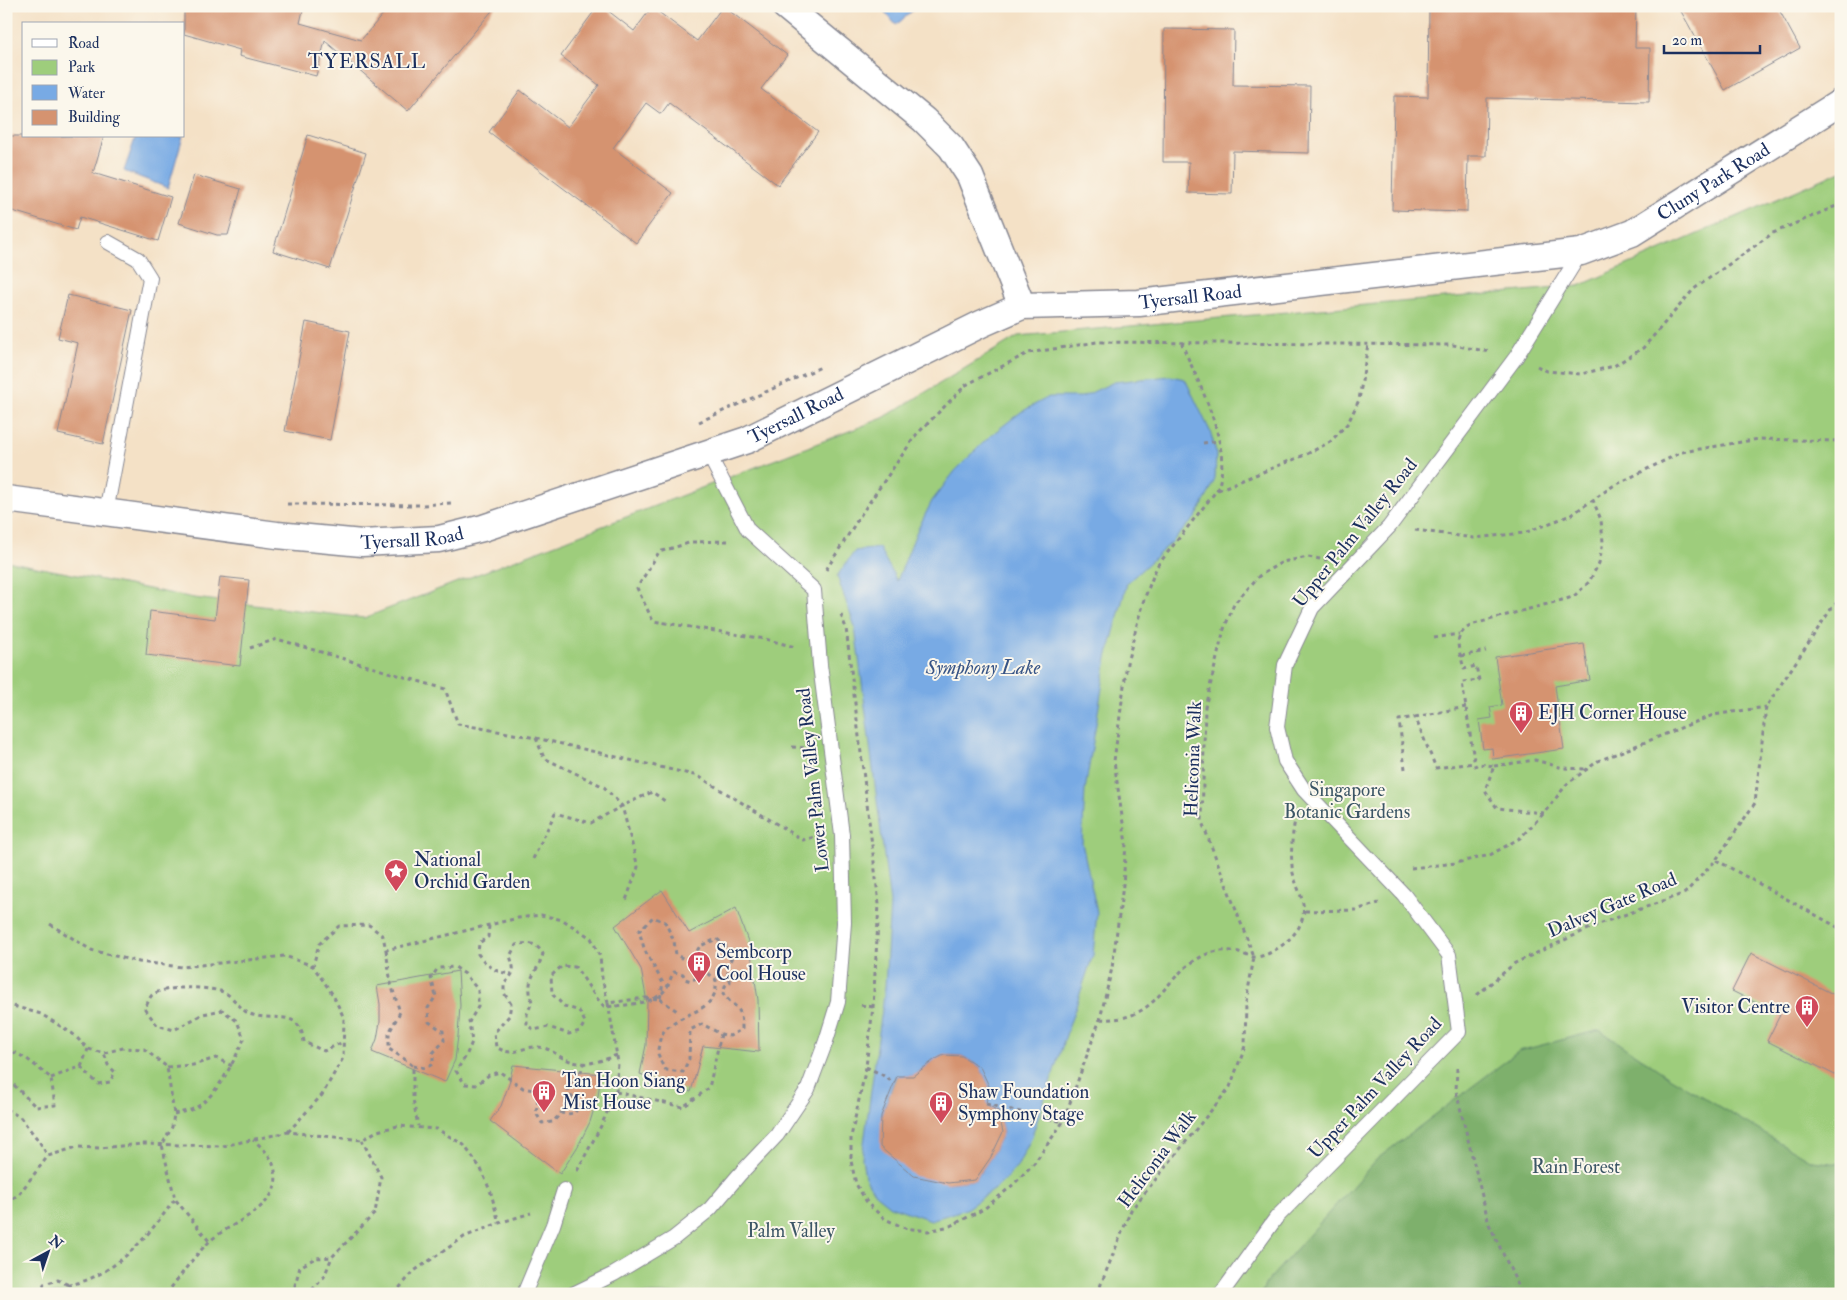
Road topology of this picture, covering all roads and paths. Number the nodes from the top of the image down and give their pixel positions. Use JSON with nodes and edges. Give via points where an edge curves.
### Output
{"nodes":[{"id":1,"x":785,"y":6,"type":"edge"},
{"id":2,"x":1841,"y":102,"type":"edge"},
{"id":3,"x":1841,"y":204,"type":"edge"},
{"id":4,"x":108,"y":242,"type":"dead end"},
{"id":5,"x":1581,"y":252,"type":"junction"},
{"id":6,"x":1022,"y":306,"type":"junction"},
{"id":7,"x":1182,"y":344,"type":"junction"},
{"id":8,"x":1368,"y":344,"type":"junction"},
{"id":9,"x":1516,"y":357,"type":"junction"},
{"id":10,"x":1841,"y":436,"type":"edge"},
{"id":11,"x":1220,"y":441,"type":"junction"},
{"id":12,"x":1838,"y":441,"type":"junction"},
{"id":13,"x":1203,"y":443,"type":"dead end"},
{"id":14,"x":1841,"y":450,"type":"edge"},
{"id":15,"x":708,"y":453,"type":"junction"},
{"id":16,"x":1217,"y":490,"type":"junction"},
{"id":17,"x":6,"y":499,"type":"edge"},
{"id":18,"x":1593,"y":500,"type":"junction"},
{"id":19,"x":106,"y":512,"type":"junction"},
{"id":20,"x":1390,"y":527,"type":"junction"},
{"id":21,"x":759,"y":540,"type":"junction"},
{"id":22,"x":1354,"y":563,"type":"junction"},
{"id":23,"x":814,"y":590,"type":"junction"},
{"id":24,"x":1841,"y":598,"type":"edge"},
{"id":25,"x":839,"y":609,"type":"dead end"},
{"id":26,"x":1460,"y":634,"type":"junction"},
{"id":27,"x":1434,"y":638,"type":"dead end"},
{"id":28,"x":250,"y":648,"type":"dead end"},
{"id":29,"x":1486,"y":650,"type":"dead end"},
{"id":30,"x":819,"y":653,"type":"junction"},
{"id":31,"x":1461,"y":656,"type":"junction"},
{"id":32,"x":1466,"y":707,"type":"junction"},
{"id":33,"x":1766,"y":708,"type":"junction"},
{"id":34,"x":1415,"y":717,"type":"junction"},
{"id":35,"x":536,"y":738,"type":"junction"},
{"id":36,"x":1474,"y":764,"type":"junction"},
{"id":37,"x":1494,"y":766,"type":"junction"},
{"id":38,"x":1405,"y":769,"type":"dead end"},
{"id":39,"x":1588,"y":769,"type":"junction"},
{"id":40,"x":1304,"y":790,"type":"junction"},
{"id":41,"x":665,"y":801,"type":"dead end"},
{"id":42,"x":622,"y":806,"type":"junction"},
{"id":43,"x":1544,"y":813,"type":"junction"},
{"id":44,"x":842,"y":835,"type":"junction"},
{"id":45,"x":533,"y":859,"type":"dead end"},
{"id":46,"x":1716,"y":860,"type":"junction"},
{"id":47,"x":1383,"y":871,"type":"junction"},
{"id":48,"x":1404,"y":894,"type":"junction"},
{"id":49,"x":626,"y":903,"type":"dead end"},
{"id":50,"x":1306,"y":911,"type":"junction"},
{"id":51,"x":50,"y":924,"type":"dead end"},
{"id":52,"x":490,"y":926,"type":"junction"},
{"id":53,"x":1841,"y":929,"type":"edge"},
{"id":54,"x":386,"y":950,"type":"junction"},
{"id":55,"x":1254,"y":957,"type":"junction"},
{"id":56,"x":313,"y":966,"type":"junction"},
{"id":57,"x":513,"y":975,"type":"junction"},
{"id":58,"x":660,"y":999,"type":"junction"},
{"id":59,"x":608,"y":1003,"type":"junction"},
{"id":60,"x":6,"y":1004,"type":"edge"},
{"id":61,"x":677,"y":1011,"type":"dead end"},
{"id":62,"x":1100,"y":1019,"type":"junction"},
{"id":63,"x":1459,"y":1032,"type":"junction"},
{"id":64,"x":721,"y":1034,"type":"junction"},
{"id":65,"x":343,"y":1042,"type":"junction"},
{"id":66,"x":6,"y":1048,"type":"edge"},
{"id":67,"x":88,"y":1049,"type":"junction"},
{"id":68,"x":104,"y":1053,"type":"junction"},
{"id":69,"x":617,"y":1055,"type":"junction"},
{"id":70,"x":583,"y":1064,"type":"junction"},
{"id":71,"x":232,"y":1066,"type":"junction"},
{"id":72,"x":413,"y":1066,"type":"junction"},
{"id":73,"x":81,"y":1067,"type":"junction"},
{"id":74,"x":167,"y":1067,"type":"junction"},
{"id":75,"x":866,"y":1067,"type":"junction"},
{"id":76,"x":6,"y":1077,"type":"edge"},
{"id":77,"x":52,"y":1078,"type":"junction"},
{"id":78,"x":894,"y":1083,"type":"dead end"},
{"id":79,"x":616,"y":1092,"type":"junction"},
{"id":80,"x":986,"y":1104,"type":"dead end"},
{"id":81,"x":6,"y":1109,"type":"edge"},
{"id":82,"x":174,"y":1114,"type":"junction"},
{"id":83,"x":1063,"y":1122,"type":"junction"},
{"id":84,"x":418,"y":1126,"type":"dead end"},
{"id":85,"x":288,"y":1132,"type":"junction"},
{"id":86,"x":253,"y":1140,"type":"junction"},
{"id":87,"x":362,"y":1140,"type":"junction"},
{"id":88,"x":162,"y":1145,"type":"junction"},
{"id":89,"x":48,"y":1156,"type":"junction"},
{"id":90,"x":564,"y":1190,"type":"junction"},
{"id":91,"x":175,"y":1199,"type":"junction"},
{"id":92,"x":6,"y":1203,"type":"edge"},
{"id":93,"x":499,"y":1223,"type":"junction"},
{"id":94,"x":209,"y":1242,"type":"junction"},
{"id":95,"x":332,"y":1257,"type":"junction"},
{"id":96,"x":70,"y":1285,"type":"junction"},
{"id":97,"x":40,"y":1294,"type":"edge"},
{"id":98,"x":67,"y":1294,"type":"edge"},
{"id":99,"x":166,"y":1294,"type":"edge"},
{"id":100,"x":298,"y":1294,"type":"edge"},
{"id":101,"x":305,"y":1294,"type":"edge"},
{"id":102,"x":394,"y":1294,"type":"edge"},
{"id":103,"x":524,"y":1294,"type":"edge"},
{"id":104,"x":573,"y":1294,"type":"edge"},
{"id":105,"x":1098,"y":1294,"type":"edge"},
{"id":106,"x":1221,"y":1294,"type":"edge"},
{"id":107,"x":1522,"y":1294,"type":"edge"}],
"edges":[{"from":1,"to":6,"type":"street","via":[[924,120],[951,147],[970,176]]},
{"from":2,"to":5,"type":"street","name":"Cluny Park Road","via":[[1632,233]]},
{"from":3,"to":9,"type":"path","via":[[1773,233],[1694,289],[1643,348],[1614,366],[1581,374],[1547,371]]},
{"from":4,"to":19,"type":"lane","via":[[138,259],[150,278]]},
{"from":5,"to":6,"type":"street","name":"Tyersall Road","via":[[1139,303]]},
{"from":5,"to":9,"type":"lane","name":"Upper Palm Valley Road"},
{"from":6,"to":15,"type":"street","name":"Tyersall Road","via":[[747,440]]},
{"from":7,"to":8,"type":"path"},
{"from":7,"to":11,"type":"path"},
{"from":7,"to":23,"type":"path","via":[[1097,342],[1028,353],[966,385],[916,434]]},
{"from":8,"to":9,"type":"path","via":[[1453,346]]},
{"from":8,"to":16,"type":"path","via":[[1359,400],[1348,423],[1330,442]]},
{"from":9,"to":20,"type":"lane","name":"Upper Palm Valley Road"},
{"from":10,"to":12,"type":"path"},
{"from":11,"to":13,"type":"path"},
{"from":11,"to":16,"type":"path","via":[[1222,479]]},
{"from":12,"to":14,"type":"path"},
{"from":12,"to":18,"type":"path","via":[[1759,439],[1682,452],[1613,486]]},
{"from":15,"to":19,"type":"street","name":"Tyersall Road","via":[[483,528],[439,539],[362,543]]},
{"from":15,"to":21,"type":"lane","via":[[748,530]]},
{"from":16,"to":62,"type":"path","via":[[1157,566],[1142,605],[1127,663],[1114,761],[1126,844],[1124,877],[1112,968]]},
{"from":17,"to":19,"type":"street","name":"Tyersall Road"},
{"from":18,"to":20,"type":"path","via":[[1572,515],[1524,533],[1474,538]]},
{"from":18,"to":26,"type":"path","via":[[1602,520],[1603,542],[1599,563],[1588,582],[1573,597],[1474,624]]},
{"from":20,"to":22,"type":"lane","name":"Upper Palm Valley Road"},
{"from":21,"to":23,"type":"lane"},
{"from":21,"to":30,"type":"path","via":[[692,542],[659,552],[637,588],[653,620]]},
{"from":22,"to":40,"type":"lane","name":"Upper Palm Valley Road","via":[[1312,608],[1285,665],[1277,727],[1285,761]]},
{"from":22,"to":55,"type":"path","name":"Heliconia Walk","via":[[1308,557],[1282,562],[1253,582],[1234,604],[1224,629],[1205,708],[1202,822]]},
{"from":23,"to":30,"type":"lane","name":"Lower Palm Valley Road"},
{"from":24,"to":33,"type":"path","name":"Dalvey Gate Road","via":[[1830,609]]},
{"from":25,"to":75,"type":"path","via":[[846,628],[880,904]]},
{"from":26,"to":27,"type":"path"},
{"from":26,"to":31,"type":"path","via":[[1457,639]]},
{"from":28,"to":35,"type":"path","via":[[277,639],[445,689],[458,724]]},
{"from":29,"to":31,"type":"path"},
{"from":30,"to":44,"type":"lane","name":"Lower Palm Valley Road"},
{"from":31,"to":32,"type":"path","via":[[1464,669],[1476,666],[1479,680],[1462,682]]},
{"from":32,"to":34,"type":"path"},
{"from":32,"to":36,"type":"path"},
{"from":33,"to":39,"type":"path","via":[[1713,715],[1598,761]]},
{"from":33,"to":46,"type":"path","name":"Dalvey Gate Road","via":[[1755,803]]},
{"from":34,"to":36,"type":"path","via":[[1436,768]]},
{"from":34,"to":38,"type":"path","via":[[1399,720]]},
{"from":35,"to":42,"type":"path","via":[[544,758],[604,786]]},
{"from":35,"to":44,"type":"path","via":[[698,776],[803,840],[821,835]]},
{"from":36,"to":37,"type":"path"},
{"from":37,"to":39,"type":"path","via":[[1535,760],[1563,768]]},
{"from":37,"to":43,"type":"path","via":[[1485,790],[1498,808]]},
{"from":39,"to":43,"type":"path","via":[[1567,784]]},
{"from":40,"to":47,"type":"lane","name":"Upper Palm Valley Road"},
{"from":40,"to":50,"type":"path","via":[[1292,830],[1293,871]]},
{"from":41,"to":42,"type":"path","via":[[652,792]]},
{"from":42,"to":45,"type":"path","via":[[591,824],[554,813]]},
{"from":42,"to":49,"type":"path","via":[[638,867]]},
{"from":43,"to":47,"type":"path","via":[[1520,838],[1490,855],[1456,863]]},
{"from":44,"to":104,"type":"lane","name":"Lower Palm Valley Road","via":[[844,923],[838,1002],[808,1089],[778,1135],[710,1210],[674,1238]]},
{"from":46,"to":53,"type":"path"},
{"from":46,"to":63,"type":"path","name":"Dalvey Gate Road","via":[[1685,893],[1599,924],[1515,963],[1470,1001]]},
{"from":47,"to":48,"type":"lane","name":"Upper Palm Valley Road"},
{"from":48,"to":50,"type":"path","via":[[1356,910]]},
{"from":48,"to":63,"type":"lane","name":"Upper Palm Valley Road","via":[[1449,955]]},
{"from":50,"to":55,"type":"path","via":[[1299,928],[1287,942]]},
{"from":51,"to":56,"type":"path","via":[[91,950],[139,962],[182,967],[285,956]]},
{"from":52,"to":54,"type":"path"},
{"from":52,"to":57,"type":"path","via":[[488,937],[479,943],[478,954],[499,973]]},
{"from":52,"to":59,"type":"path","via":[[541,915],[563,920],[591,938],[600,956]]},
{"from":54,"to":56,"type":"path","via":[[382,936],[369,925],[339,926],[318,944]]},
{"from":54,"to":72,"type":"path","via":[[391,984],[400,1012],[389,1033],[389,1049]]},
{"from":55,"to":62,"type":"path","via":[[1239,952],[1208,953],[1194,960],[1145,1009],[1132,1017]]},
{"from":55,"to":105,"type":"path","name":"Heliconia Walk","via":[[1246,1002],[1246,1046],[1230,1087],[1131,1210]]},
{"from":56,"to":65,"type":"path","via":[[344,1018]]},
{"from":57,"to":64,"type":"path","bridge":true,"via":[[510,956],[516,945],[529,942],[539,947],[543,954],[539,968],[531,977],[529,990],[532,1002],[527,1025],[534,1030],[548,1027],[568,1034],[580,1031],[585,1022],[579,1011],[564,1006],[552,994],[551,976],[562,966],[574,967],[605,1007],[647,1002],[664,991],[674,972],[691,981],[709,974],[716,980],[713,999],[703,1008],[668,1026],[660,1037],[658,1055],[666,1070],[683,1072],[689,1059],[690,1030],[702,1024]]},
{"from":57,"to":70,"type":"path","via":[[504,984],[504,993],[511,1004],[509,1016],[494,1033],[496,1048],[505,1052],[547,1048]]},
{"from":58,"to":59,"type":"path","bridge":true},
{"from":58,"to":61,"type":"path"},
{"from":58,"to":64,"type":"path","bridge":true,"via":[[663,983],[645,951],[639,931],[653,917],[665,922],[674,941],[676,955],[686,960],[692,959],[700,946],[717,939],[728,948],[732,957],[726,970],[730,982],[725,986],[724,994],[742,1015],[742,1029],[730,1036]]},
{"from":59,"to":69,"type":"path","bridge":true},
{"from":60,"to":67,"type":"path","via":[[41,1014],[73,1034]]},
{"from":62,"to":83,"type":"path"},
{"from":63,"to":106,"type":"lane","name":"Upper Palm Valley Road","via":[[1276,1218]]},
{"from":63,"to":107,"type":"path","name":"Dalvey Gate Road","via":[[1456,1091],[1489,1224]]},
{"from":64,"to":79,"type":"path","via":[[708,1088],[683,1107]]},
{"from":65,"to":71,"type":"path","via":[[324,1051],[304,1042],[302,1030],[292,1019],[249,1014],[226,993],[212,989],[169,988],[152,995],[145,1009],[157,1025],[174,1030],[203,1014],[222,1010],[237,1021],[244,1039]]},
{"from":65,"to":85,"type":"path","via":[[342,1058],[322,1095]]},
{"from":66,"to":77,"type":"path"},
{"from":67,"to":68,"type":"path"},
{"from":67,"to":73,"type":"path"},
{"from":68,"to":73,"type":"path","via":[[114,1072],[110,1082],[98,1084]]},
{"from":68,"to":74,"type":"path","via":[[123,1048],[144,1049]]},
{"from":69,"to":70,"type":"path"},
{"from":69,"to":79,"type":"path"},
{"from":70,"to":72,"type":"path","via":[[580,1076],[570,1083],[568,1090],[578,1106],[575,1113],[561,1113],[554,1122],[542,1123],[536,1113],[538,1099],[534,1090],[523,1088],[500,1072],[489,1075],[476,1085],[465,1084],[456,1071],[472,1042],[469,1022],[478,1007],[478,990],[455,967],[438,968],[431,978],[436,996],[428,1008],[429,1022],[443,1032],[444,1041],[433,1053],[433,1064],[425,1068]]},
{"from":71,"to":74,"type":"path","via":[[216,1058],[193,1065]]},
{"from":71,"to":82,"type":"path","via":[[215,1090],[196,1108]]},
{"from":72,"to":84,"type":"path","via":[[413,1099]]},
{"from":73,"to":77,"type":"path"},
{"from":74,"to":82,"type":"path"},
{"from":75,"to":78,"type":"path"},
{"from":75,"to":83,"type":"path","via":[[852,1137],[852,1168],[856,1184],[868,1204],[885,1219],[905,1228],[928,1231],[950,1226],[984,1209],[1035,1162]]},
{"from":76,"to":77,"type":"path","via":[[36,1107],[55,1105]]},
{"from":79,"to":90,"type":"path","via":[[581,1167]]},
{"from":80,"to":83,"type":"path"},
{"from":81,"to":89,"type":"path","via":[[20,1117]]},
{"from":82,"to":88,"type":"path"},
{"from":85,"to":86,"type":"path"},
{"from":85,"to":87,"type":"path"},
{"from":86,"to":88,"type":"path","via":[[223,1146]]},
{"from":86,"to":94,"type":"path","via":[[273,1162],[276,1178],[272,1192],[257,1210]]},
{"from":87,"to":93,"type":"path","via":[[377,1131],[398,1126],[437,1129],[464,1146],[481,1169]]},
{"from":87,"to":95,"type":"path","via":[[381,1177],[375,1213]]},
{"from":88,"to":89,"type":"path","via":[[77,1147]]},
{"from":88,"to":91,"type":"path"},
{"from":89,"to":92,"type":"path","via":[[19,1194]]},
{"from":90,"to":93,"type":"path","via":[[546,1207]]},
{"from":90,"to":103,"type":"lane"},
{"from":91,"to":94,"type":"path"},
{"from":91,"to":96,"type":"path","via":[[151,1232],[125,1256],[102,1273]]},
{"from":93,"to":102,"type":"path","via":[[464,1237],[414,1271]]},
{"from":94,"to":99,"type":"path"},
{"from":95,"to":100,"type":"path","via":[[315,1258],[300,1268],[295,1285]]},
{"from":95,"to":101,"type":"path","via":[[324,1277]]},
{"from":96,"to":97,"type":"path","via":[[58,1280],[44,1284]]},
{"from":96,"to":98,"type":"path"}]}
